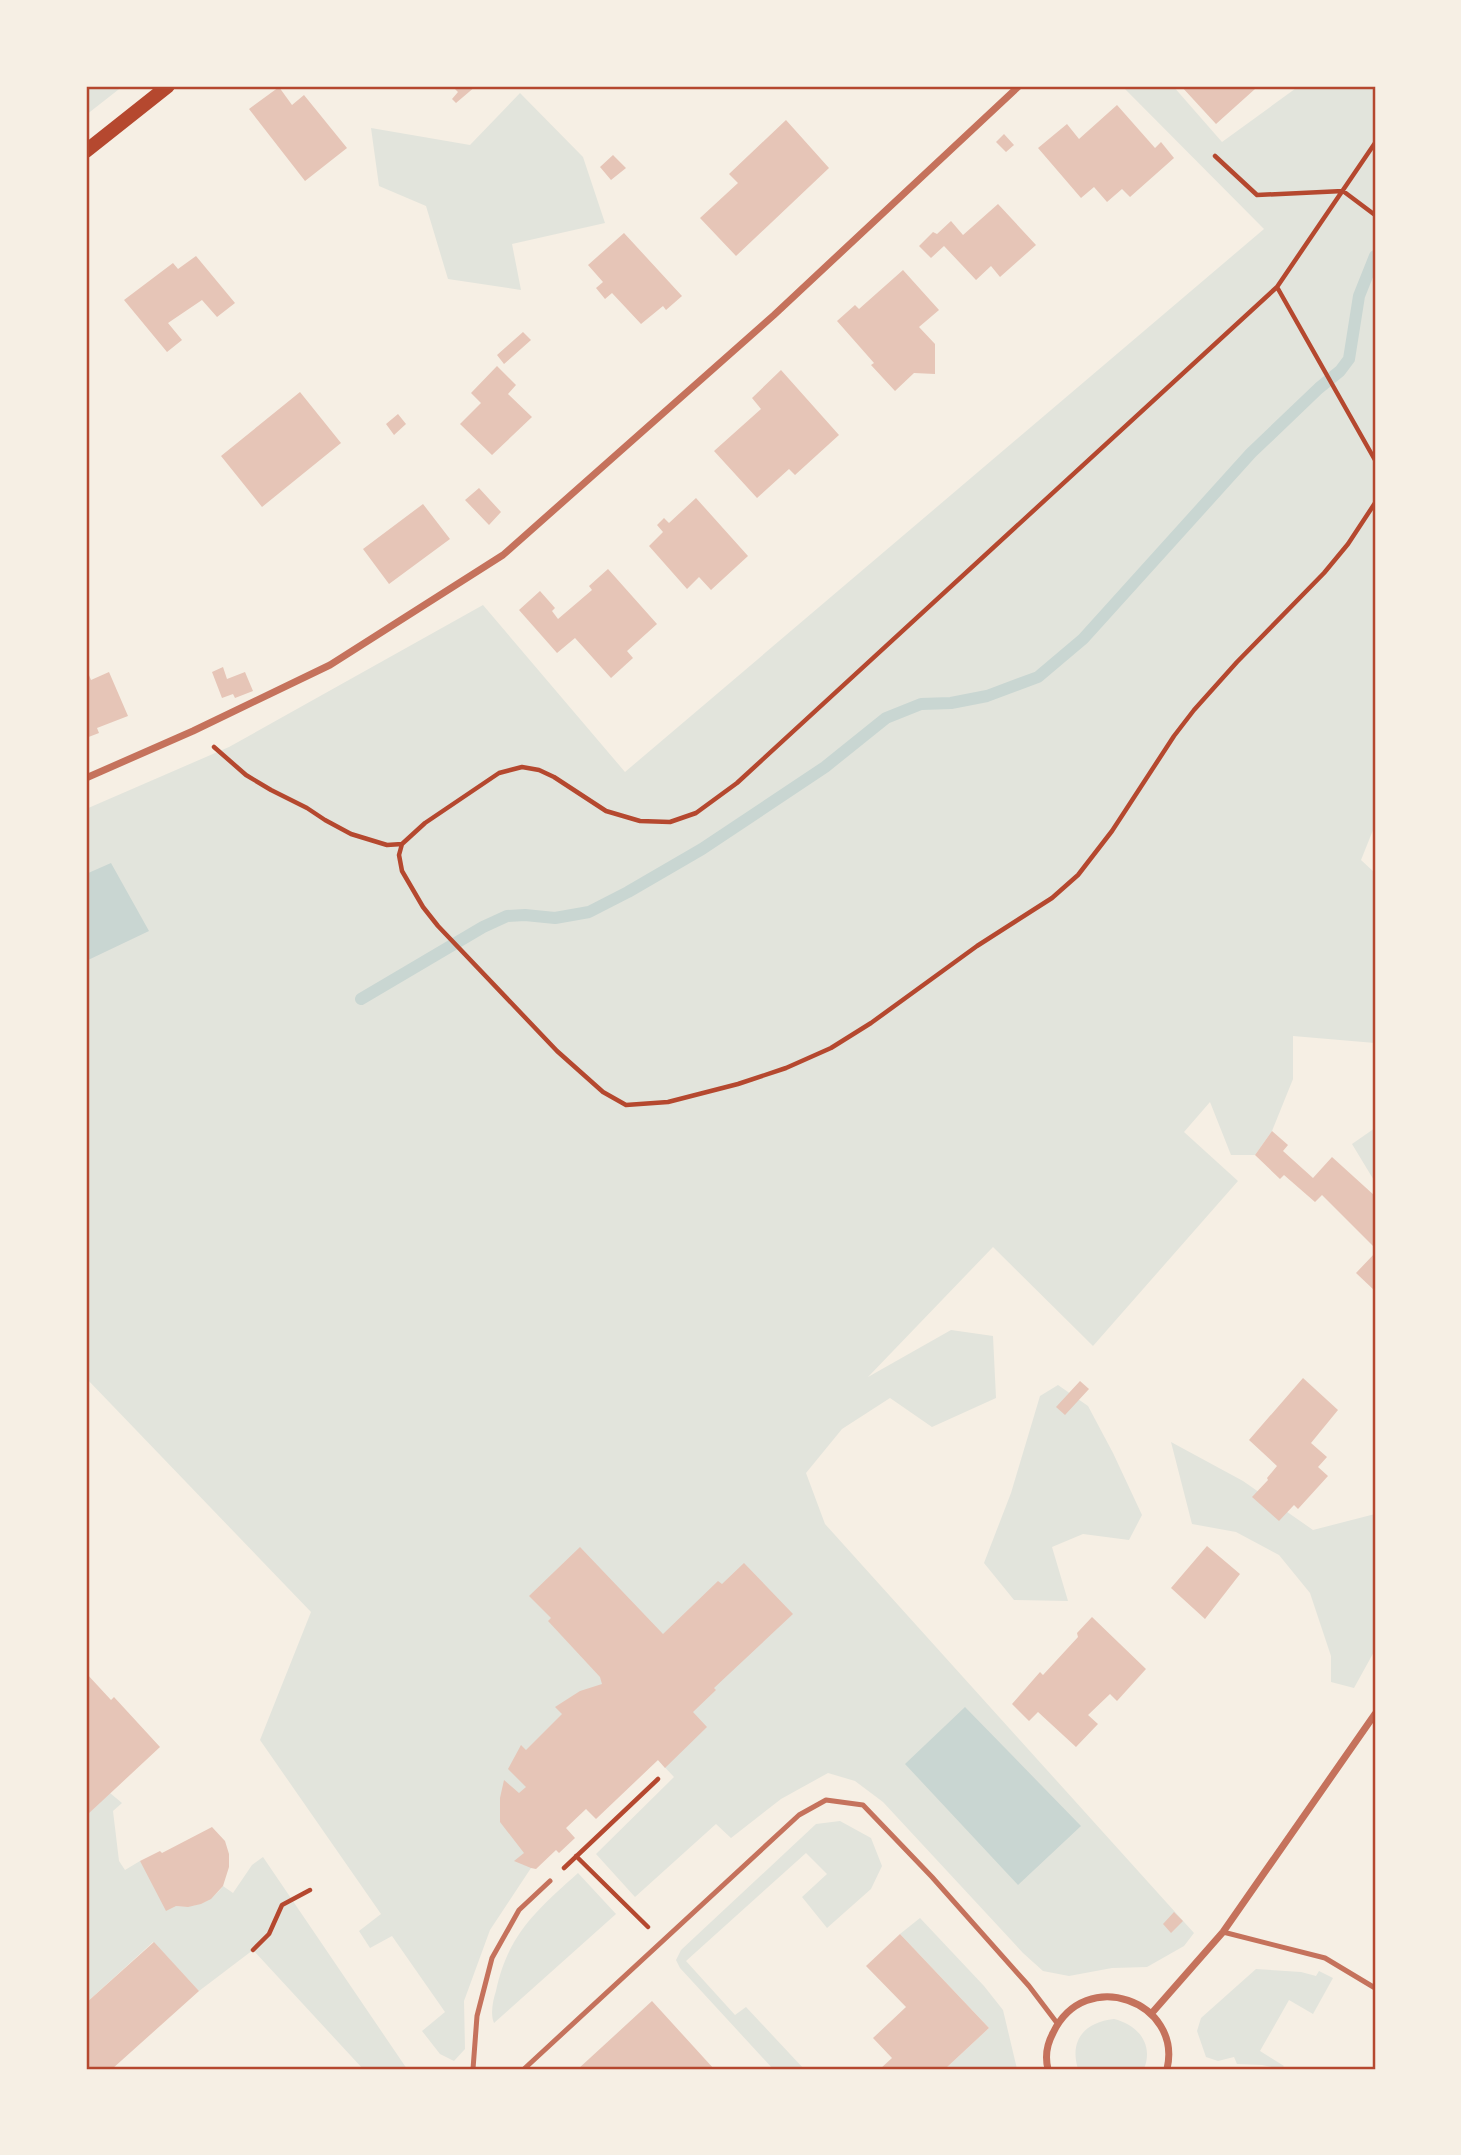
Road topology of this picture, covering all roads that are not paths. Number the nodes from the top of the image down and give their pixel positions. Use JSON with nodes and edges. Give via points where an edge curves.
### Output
{"nodes":[{"id":1,"x":168,"y":86,"type":"edge"},
{"id":2,"x":1019,"y":86,"type":"edge"},
{"id":3,"x":86,"y":151,"type":"edge"},
{"id":4,"x":86,"y":778,"type":"edge"},
{"id":5,"x":1375,"y":1714,"type":"edge"},
{"id":6,"x":550,"y":1881,"type":"road end"},
{"id":7,"x":1223,"y":1932,"type":"junction"},
{"id":8,"x":1375,"y":1988,"type":"edge"},
{"id":9,"x":1151,"y":2014,"type":"junction"},
{"id":10,"x":1057,"y":2022,"type":"junction"},
{"id":11,"x":473,"y":2069,"type":"edge"},
{"id":12,"x":524,"y":2069,"type":"edge"},
{"id":13,"x":1048,"y":2069,"type":"edge"},
{"id":14,"x":1167,"y":2069,"type":"edge"}],
"edges":[{"from":1,"to":3,"type":"main road"},
{"from":2,"to":4,"type":"street","via":[[774,314],[503,555],[330,665]]},
{"from":5,"to":7,"type":"street"},
{"from":6,"to":11,"type":"lane","via":[[519,1910],[492,1958],[477,2016]]},
{"from":7,"to":8,"type":"lane","via":[[1325,1958]]},
{"from":7,"to":9,"type":"street"},
{"from":9,"to":10,"type":"street","via":[[1121,1997],[1103,1996],[1077,2004]]},
{"from":9,"to":14,"type":"street","via":[[1167,2045]]},
{"from":10,"to":12,"type":"lane","via":[[863,1805],[826,1800],[799,1815]]},
{"from":10,"to":13,"type":"street","via":[[1048,2041]]}]}
